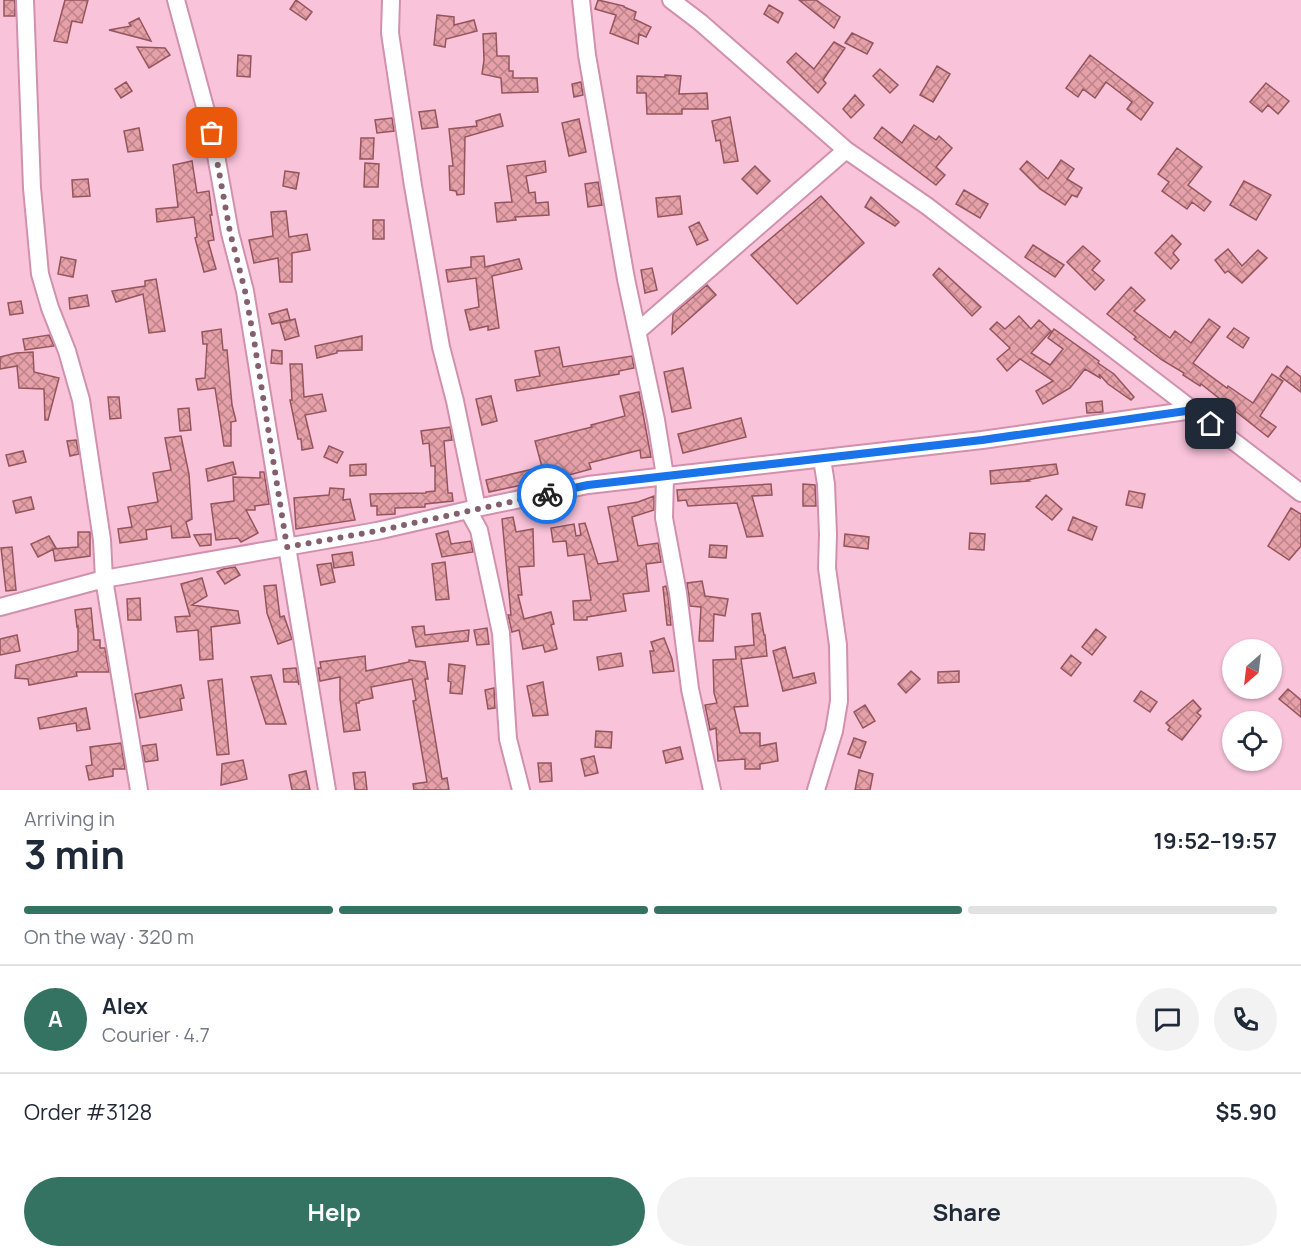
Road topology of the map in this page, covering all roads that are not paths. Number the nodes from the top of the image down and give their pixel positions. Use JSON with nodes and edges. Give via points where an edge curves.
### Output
{"nodes":[{"id":1,"x":25,"y":0,"type":"edge"},
{"id":2,"x":176,"y":0,"type":"edge"},
{"id":3,"x":392,"y":0,"type":"edge"},
{"id":4,"x":581,"y":0,"type":"edge"},
{"id":5,"x":670,"y":0,"type":"edge"},
{"id":6,"x":846,"y":150,"type":"junction"},
{"id":7,"x":638,"y":331,"type":"junction"},
{"id":8,"x":1193,"y":410,"type":"junction"},
{"id":9,"x":822,"y":459,"type":"junction"},
{"id":10,"x":665,"y":476,"type":"junction"},
{"id":11,"x":1301,"y":493,"type":"edge"},
{"id":12,"x":473,"y":509,"type":"junction"},
{"id":13,"x":287,"y":547,"type":"junction"},
{"id":14,"x":104,"y":579,"type":"junction"},
{"id":15,"x":0,"y":607,"type":"edge"},
{"id":16,"x":139,"y":790,"type":"edge"},
{"id":17,"x":327,"y":790,"type":"edge"},
{"id":18,"x":520,"y":790,"type":"edge"},
{"id":19,"x":712,"y":790,"type":"edge"},
{"id":20,"x":816,"y":790,"type":"edge"}],
"edges":[{"from":1,"to":14,"type":"street","via":[[39,274],[81,400]]},
{"from":2,"to":13,"type":"street","via":[[212,133],[245,291]]},
{"from":3,"to":12,"type":"street","via":[[392,51],[413,186]]},
{"from":4,"to":7,"type":"street","via":[[587,55]]},
{"from":5,"to":6,"type":"street"},
{"from":6,"to":7,"type":"street"},
{"from":6,"to":8,"type":"street","via":[[927,206]]},
{"from":7,"to":10,"type":"street"},
{"from":8,"to":9,"type":"street"},
{"from":8,"to":11,"type":"street"},
{"from":9,"to":10,"type":"street"},
{"from":9,"to":20,"type":"street","via":[[827,568],[838,645],[840,701]]},
{"from":10,"to":12,"type":"street","via":[[588,485]]},
{"from":10,"to":19,"type":"street","via":[[664,518],[690,689]]},
{"from":12,"to":13,"type":"street"},
{"from":12,"to":18,"type":"street","via":[[501,633],[508,739]]},
{"from":13,"to":14,"type":"street"},
{"from":13,"to":17,"type":"street"},
{"from":14,"to":15,"type":"street"},
{"from":14,"to":16,"type":"street"}]}
